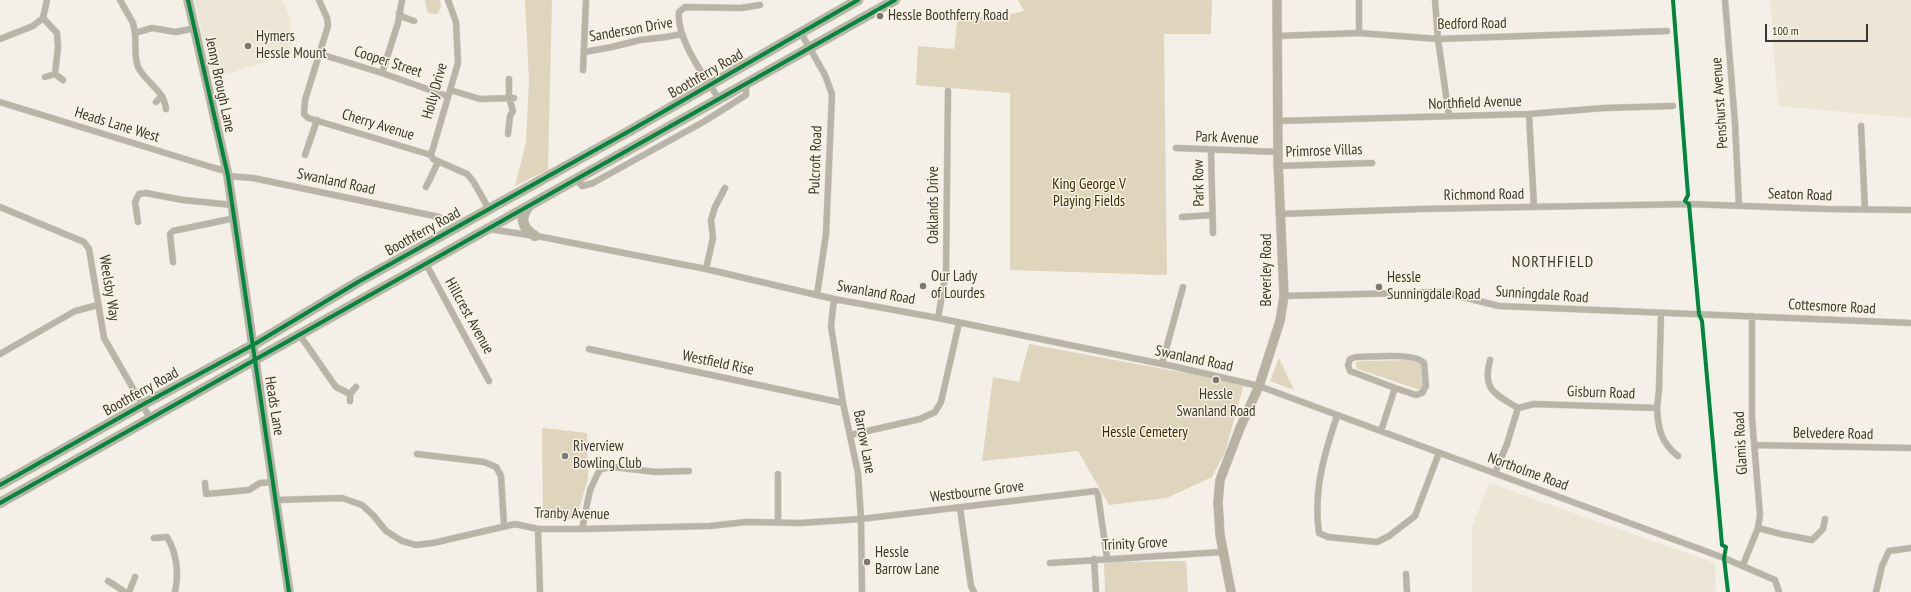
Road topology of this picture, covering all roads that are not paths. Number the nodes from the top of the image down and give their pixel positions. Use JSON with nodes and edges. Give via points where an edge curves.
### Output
{"nodes":[{"id":1,"x":46,"y":0,"type":"edge"},
{"id":2,"x":120,"y":0,"type":"edge"},
{"id":3,"x":188,"y":0,"type":"edge"},
{"id":4,"x":319,"y":0,"type":"edge"},
{"id":5,"x":402,"y":0,"type":"edge"},
{"id":6,"x":448,"y":0,"type":"edge"},
{"id":7,"x":586,"y":0,"type":"edge"},
{"id":8,"x":858,"y":0,"type":"edge"},
{"id":9,"x":895,"y":0,"type":"edge"},
{"id":10,"x":1277,"y":0,"type":"edge"},
{"id":11,"x":1360,"y":0,"type":"edge"},
{"id":12,"x":1435,"y":0,"type":"edge"},
{"id":13,"x":1724,"y":0,"type":"edge"},
{"id":14,"x":760,"y":4,"type":"dead end"},
{"id":15,"x":399,"y":13,"type":"junction"},
{"id":16,"x":42,"y":18,"type":"junction"},
{"id":17,"x":414,"y":21,"type":"dead end"},
{"id":18,"x":195,"y":28,"type":"junction"},
{"id":19,"x":1667,"y":31,"type":"dead end"},
{"id":20,"x":135,"y":33,"type":"junction"},
{"id":21,"x":801,"y":33,"type":"junction"},
{"id":22,"x":1359,"y":33,"type":"junction"},
{"id":23,"x":682,"y":34,"type":"junction"},
{"id":24,"x":1277,"y":36,"type":"junction"},
{"id":25,"x":1438,"y":38,"type":"junction"},
{"id":26,"x":0,"y":39,"type":"edge"},
{"id":27,"x":810,"y":48,"type":"junction"},
{"id":28,"x":584,"y":52,"type":"junction"},
{"id":29,"x":320,"y":54,"type":"junction"},
{"id":30,"x":583,"y":70,"type":"dead end"},
{"id":31,"x":382,"y":73,"type":"junction"},
{"id":32,"x":55,"y":74,"type":"junction"},
{"id":33,"x":45,"y":77,"type":"dead end"},
{"id":34,"x":509,"y":79,"type":"dead end"},
{"id":35,"x":63,"y":80,"type":"dead end"},
{"id":36,"x":746,"y":84,"type":"junction"},
{"id":37,"x":710,"y":85,"type":"junction"},
{"id":38,"x":948,"y":91,"type":"dead end"},
{"id":39,"x":449,"y":93,"type":"junction"},
{"id":40,"x":162,"y":96,"type":"junction"},
{"id":41,"x":511,"y":98,"type":"junction"},
{"id":42,"x":719,"y":99,"type":"junction"},
{"id":43,"x":0,"y":102,"type":"edge"},
{"id":44,"x":156,"y":102,"type":"dead end"},
{"id":45,"x":1673,"y":106,"type":"dead end"},
{"id":46,"x":166,"y":109,"type":"dead end"},
{"id":47,"x":1530,"y":114,"type":"junction"},
{"id":48,"x":1449,"y":116,"type":"junction"},
{"id":49,"x":317,"y":120,"type":"junction"},
{"id":50,"x":1277,"y":121,"type":"junction"},
{"id":51,"x":1861,"y":126,"type":"dead end"},
{"id":52,"x":508,"y":134,"type":"dead end"},
{"id":53,"x":1176,"y":148,"type":"dead end"},
{"id":54,"x":1211,"y":150,"type":"junction"},
{"id":55,"x":1278,"y":152,"type":"junction"},
{"id":56,"x":305,"y":155,"type":"dead end"},
{"id":57,"x":431,"y":155,"type":"junction"},
{"id":58,"x":438,"y":162,"type":"junction"},
{"id":59,"x":1372,"y":163,"type":"dead end"},
{"id":60,"x":1278,"y":166,"type":"junction"},
{"id":61,"x":227,"y":173,"type":"junction"},
{"id":62,"x":576,"y":179,"type":"junction"},
{"id":63,"x":426,"y":187,"type":"dead end"},
{"id":64,"x":725,"y":188,"type":"dead end"},
{"id":65,"x":1689,"y":204,"type":"joint"},
{"id":66,"x":232,"y":205,"type":"junction"},
{"id":67,"x":530,"y":205,"type":"junction"},
{"id":68,"x":1739,"y":205,"type":"junction"},
{"id":69,"x":0,"y":207,"type":"edge"},
{"id":70,"x":1534,"y":207,"type":"junction"},
{"id":71,"x":489,"y":209,"type":"junction"},
{"id":72,"x":1865,"y":209,"type":"junction"},
{"id":73,"x":1911,"y":210,"type":"edge"},
{"id":74,"x":1280,"y":214,"type":"junction"},
{"id":75,"x":1212,"y":215,"type":"junction"},
{"id":76,"x":439,"y":217,"type":"dead end"},
{"id":77,"x":1182,"y":217,"type":"dead end"},
{"id":78,"x":235,"y":218,"type":"junction"},
{"id":79,"x":138,"y":222,"type":"dead end"},
{"id":80,"x":489,"y":229,"type":"junction"},
{"id":81,"x":1213,"y":233,"type":"dead end"},
{"id":82,"x":535,"y":236,"type":"junction"},
{"id":83,"x":173,"y":262,"type":"dead end"},
{"id":84,"x":426,"y":264,"type":"junction"},
{"id":85,"x":706,"y":269,"type":"junction"},
{"id":86,"x":1183,"y":287,"type":"dead end"},
{"id":87,"x":817,"y":295,"type":"junction"},
{"id":88,"x":1284,"y":296,"type":"junction"},
{"id":89,"x":834,"y":299,"type":"junction"},
{"id":90,"x":98,"y":304,"type":"junction"},
{"id":91,"x":1661,"y":313,"type":"junction"},
{"id":92,"x":1752,"y":316,"type":"junction"},
{"id":93,"x":938,"y":318,"type":"junction"},
{"id":94,"x":959,"y":323,"type":"junction"},
{"id":95,"x":1911,"y":323,"type":"edge"},
{"id":96,"x":299,"y":334,"type":"junction"},
{"id":97,"x":253,"y":345,"type":"junction"},
{"id":98,"x":589,"y":349,"type":"dead end"},
{"id":99,"x":0,"y":354,"type":"edge"},
{"id":100,"x":255,"y":360,"type":"junction"},
{"id":101,"x":1490,"y":360,"type":"dead end"},
{"id":102,"x":1162,"y":364,"type":"junction"},
{"id":103,"x":489,"y":381,"type":"dead end"},
{"id":104,"x":1258,"y":386,"type":"junction"},
{"id":105,"x":356,"y":387,"type":"dead end"},
{"id":106,"x":1395,"y":388,"type":"junction"},
{"id":107,"x":350,"y":394,"type":"junction"},
{"id":108,"x":350,"y":401,"type":"dead end"},
{"id":109,"x":842,"y":403,"type":"junction"},
{"id":110,"x":142,"y":404,"type":"junction"},
{"id":111,"x":1518,"y":408,"type":"junction"},
{"id":112,"x":1657,"y":408,"type":"junction"},
{"id":113,"x":1337,"y":416,"type":"junction"},
{"id":114,"x":150,"y":418,"type":"junction"},
{"id":115,"x":1381,"y":431,"type":"junction"},
{"id":116,"x":850,"y":435,"type":"junction"},
{"id":117,"x":1754,"y":445,"type":"junction"},
{"id":118,"x":1911,"y":448,"type":"edge"},
{"id":119,"x":1439,"y":453,"type":"junction"},
{"id":120,"x":417,"y":454,"type":"dead end"},
{"id":121,"x":1678,"y":456,"type":"dead end"},
{"id":122,"x":689,"y":471,"type":"dead end"},
{"id":123,"x":1495,"y":473,"type":"junction"},
{"id":124,"x":778,"y":474,"type":"dead end"},
{"id":125,"x":274,"y":482,"type":"junction"},
{"id":126,"x":205,"y":483,"type":"dead end"},
{"id":127,"x":0,"y":485,"type":"edge"},
{"id":128,"x":206,"y":494,"type":"junction"},
{"id":129,"x":276,"y":500,"type":"junction"},
{"id":130,"x":208,"y":501,"type":"dead end"},
{"id":131,"x":0,"y":502,"type":"edge"},
{"id":132,"x":960,"y":508,"type":"junction"},
{"id":133,"x":861,"y":519,"type":"junction"},
{"id":134,"x":1826,"y":519,"type":"dead end"},
{"id":135,"x":778,"y":523,"type":"junction"},
{"id":136,"x":504,"y":526,"type":"junction"},
{"id":137,"x":1758,"y":528,"type":"junction"},
{"id":138,"x":538,"y":529,"type":"junction"},
{"id":139,"x":582,"y":529,"type":"junction"},
{"id":140,"x":154,"y":538,"type":"dead end"},
{"id":141,"x":1911,"y":548,"type":"edge"},
{"id":142,"x":1222,"y":552,"type":"junction"},
{"id":143,"x":1107,"y":558,"type":"junction"},
{"id":144,"x":1094,"y":559,"type":"junction"},
{"id":145,"x":1050,"y":563,"type":"dead end"},
{"id":146,"x":1743,"y":565,"type":"junction"},
{"id":147,"x":1406,"y":574,"type":"dead end"},
{"id":148,"x":135,"y":577,"type":"dead end"},
{"id":149,"x":108,"y":581,"type":"dead end"},
{"id":150,"x":125,"y":592,"type":"edge"},
{"id":151,"x":129,"y":592,"type":"edge"},
{"id":152,"x":176,"y":592,"type":"edge"},
{"id":153,"x":289,"y":592,"type":"edge"},
{"id":154,"x":540,"y":592,"type":"edge"},
{"id":155,"x":862,"y":592,"type":"edge"},
{"id":156,"x":974,"y":592,"type":"edge"},
{"id":157,"x":1096,"y":592,"type":"edge"},
{"id":158,"x":1231,"y":592,"type":"edge"},
{"id":159,"x":1407,"y":592,"type":"edge"},
{"id":160,"x":1779,"y":592,"type":"edge"},
{"id":161,"x":1876,"y":592,"type":"edge"}],
"edges":[{"from":1,"to":16,"type":"street"},
{"from":2,"to":20,"type":"street"},
{"from":3,"to":18,"type":"street","name":"Jenny Brough Lane"},
{"from":4,"to":29,"type":"street","name":"Cherry Avenue","via":[[328,26]]},
{"from":5,"to":15,"type":"street"},
{"from":6,"to":39,"type":"street","name":"Holly Drive","via":[[456,22],[458,63]]},
{"from":7,"to":28,"type":"street","name":"Sanderson Drive"},
{"from":8,"to":21,"type":"main road","name":"Boothferry Road"},
{"from":9,"to":27,"type":"main road","name":"Boothferry Road"},
{"from":10,"to":24,"type":"street","name":"Beverley Road"},
{"from":11,"to":22,"type":"street"},
{"from":12,"to":25,"type":"street"},
{"from":13,"to":68,"type":"street","name":"Penshurst Avenue"},
{"from":14,"to":23,"type":"street","name":"Sanderson Drive","via":[[740,8],[683,8],[678,14]]},
{"from":15,"to":17,"type":"street"},
{"from":15,"to":31,"type":"street"},
{"from":16,"to":26,"type":"street","via":[[33,26]]},
{"from":16,"to":32,"type":"street","via":[[57,33]]},
{"from":18,"to":20,"type":"street","via":[[176,32],[152,28]]},
{"from":18,"to":61,"type":"street","name":"Jenny Brough Lane"},
{"from":19,"to":25,"type":"street","name":"Bedford Road"},
{"from":20,"to":40,"type":"street","via":[[139,68]]},
{"from":21,"to":27,"type":"street","name":"Pulcroft Road"},
{"from":21,"to":37,"type":"main road","name":"Boothferry Road"},
{"from":22,"to":24,"type":"street","name":"Bedford Road"},
{"from":22,"to":25,"type":"street","name":"Bedford Road"},
{"from":23,"to":28,"type":"street","name":"Sanderson Drive"},
{"from":23,"to":37,"type":"street","name":"Sanderson Drive"},
{"from":24,"to":50,"type":"street","name":"Beverley Road"},
{"from":25,"to":48,"type":"street"},
{"from":27,"to":36,"type":"main road","name":"Boothferry Road"},
{"from":27,"to":87,"type":"street","name":"Pulcroft Road","via":[[832,94],[826,234]]},
{"from":28,"to":30,"type":"street","name":"Sanderson Drive"},
{"from":29,"to":31,"type":"street","name":"Cooper Street"},
{"from":29,"to":49,"type":"street","name":"Cherry Avenue","via":[[303,108],[308,118]]},
{"from":31,"to":39,"type":"street","name":"Cooper Street"},
{"from":32,"to":33,"type":"street"},
{"from":32,"to":35,"type":"street"},
{"from":34,"to":41,"type":"street"},
{"from":36,"to":42,"type":"main road","name":"Boothferry Road"},
{"from":36,"to":62,"type":"street","name":"Boothferry Road","via":[[746,95],[705,121],[593,182],[582,186]]},
{"from":37,"to":42,"type":"street","name":"Sanderson Drive"},
{"from":37,"to":71,"type":"main road","name":"Boothferry Road"},
{"from":38,"to":93,"type":"street","name":"Oaklands Drive","via":[[946,272]]},
{"from":39,"to":41,"type":"street","name":"Cooper Street","via":[[480,99]]},
{"from":39,"to":57,"type":"street","name":"Holly Drive"},
{"from":40,"to":44,"type":"street"},
{"from":40,"to":46,"type":"street"},
{"from":41,"to":52,"type":"street","via":[[513,110]]},
{"from":42,"to":62,"type":"main road","name":"Boothferry Road"},
{"from":43,"to":61,"type":"street","name":"Heads Lane West"},
{"from":45,"to":47,"type":"street","name":"Northfield Avenue"},
{"from":47,"to":48,"type":"street","name":"Northfield Avenue"},
{"from":47,"to":70,"type":"street"},
{"from":48,"to":50,"type":"street","name":"Northfield Avenue"},
{"from":49,"to":56,"type":"street"},
{"from":49,"to":57,"type":"street","name":"Cherry Avenue"},
{"from":50,"to":55,"type":"street","name":"Beverley Road"},
{"from":51,"to":72,"type":"street"},
{"from":53,"to":54,"type":"street","name":"Park Avenue"},
{"from":54,"to":55,"type":"street","name":"Park Avenue"},
{"from":54,"to":75,"type":"street","name":"Park Row"},
{"from":55,"to":60,"type":"street","name":"Beverley Road"},
{"from":57,"to":58,"type":"street"},
{"from":58,"to":63,"type":"street"},
{"from":58,"to":71,"type":"street","via":[[467,174]]},
{"from":59,"to":60,"type":"street","name":"Primrose Villas"},
{"from":60,"to":74,"type":"street","name":"Beverley Road"},
{"from":61,"to":66,"type":"street","name":"Heads Lane"},
{"from":61,"to":76,"type":"street","name":"Swanland Road"},
{"from":62,"to":67,"type":"main road","name":"Boothferry Road"},
{"from":64,"to":85,"type":"street","via":[[711,220],[713,238]]},
{"from":65,"to":68,"type":"street","name":"Seaton Road"},
{"from":65,"to":70,"type":"street","name":"Richmond Road"},
{"from":66,"to":78,"type":"street","name":"Heads Lane"},
{"from":66,"to":79,"type":"street","via":[[139,194],[135,202]]},
{"from":67,"to":80,"type":"main road","name":"Boothferry Road"},
{"from":67,"to":82,"type":"main road","via":[[524,212],[523,222],[528,232]]},
{"from":68,"to":72,"type":"street","name":"Seaton Road"},
{"from":69,"to":90,"type":"street","name":"Weelsby Way","via":[[84,242],[89,249]]},
{"from":70,"to":74,"type":"street","name":"Richmond Road"},
{"from":71,"to":97,"type":"main road","name":"Boothferry Road","via":[[358,282]]},
{"from":72,"to":73,"type":"street","name":"Seaton Road"},
{"from":74,"to":88,"type":"street","name":"Beverley Road"},
{"from":75,"to":77,"type":"street","name":"Park Row"},
{"from":75,"to":81,"type":"street","name":"Park Row"},
{"from":78,"to":83,"type":"street","via":[[173,231],[170,234]]},
{"from":78,"to":97,"type":"street","name":"Heads Lane"},
{"from":80,"to":82,"type":"street","name":"Swanland Road"},
{"from":80,"to":84,"type":"main road","name":"Boothferry Road"},
{"from":82,"to":85,"type":"street","name":"Swanland Road"},
{"from":84,"to":96,"type":"main road","name":"Boothferry Road"},
{"from":84,"to":103,"type":"street","name":"Hillcrest Avenue"},
{"from":85,"to":87,"type":"street","name":"Swanland Road"},
{"from":86,"to":102,"type":"street"},
{"from":87,"to":89,"type":"street","name":"Swanland Road"},
{"from":88,"to":91,"type":"street","name":"Sunningdale Road","via":[[1442,292],[1499,306]]},
{"from":88,"to":104,"type":"street","name":"Beverley Road","via":[[1280,322]]},
{"from":89,"to":93,"type":"street","name":"Swanland Road"},
{"from":89,"to":109,"type":"street","name":"Barrow Lane","via":[[831,326]]},
{"from":90,"to":99,"type":"street","via":[[75,311]]},
{"from":90,"to":110,"type":"street","name":"Weelsby Way","via":[[104,338]]},
{"from":91,"to":92,"type":"street","name":"Sunningdale Road"},
{"from":91,"to":112,"type":"street"},
{"from":92,"to":95,"type":"street","name":"Cottesmore Road"},
{"from":92,"to":117,"type":"street","name":"Glamis Road"},
{"from":93,"to":94,"type":"street","name":"Swanland Road"},
{"from":94,"to":102,"type":"street","name":"Swanland Road"},
{"from":94,"to":116,"type":"street","via":[[941,402],[935,412],[920,419]]},
{"from":96,"to":100,"type":"main road","name":"Boothferry Road"},
{"from":96,"to":107,"type":"street","via":[[336,387]]},
{"from":97,"to":100,"type":"street","name":"Heads Lane"},
{"from":97,"to":110,"type":"main road","name":"Boothferry Road"},
{"from":98,"to":109,"type":"street","name":"Westfield Rise"},
{"from":100,"to":114,"type":"main road","name":"Boothferry Road"},
{"from":100,"to":125,"type":"street","name":"Heads Lane"},
{"from":101,"to":111,"type":"street","via":[[1488,383],[1496,395]]},
{"from":102,"to":104,"type":"street","name":"Swanland Road"},
{"from":104,"to":113,"type":"street","name":"Northolme Road"},
{"from":104,"to":142,"type":"street","name":"Beverley Road","via":[[1220,480],[1218,502]]},
{"from":105,"to":107,"type":"street"},
{"from":106,"to":106,"type":"street","via":[[1350,371],[1350,359],[1412,357],[1424,363],[1426,386],[1422,393],[1416,394]]},
{"from":106,"to":115,"type":"street"},
{"from":107,"to":108,"type":"street"},
{"from":109,"to":116,"type":"street","name":"Barrow Lane"},
{"from":110,"to":114,"type":"street","name":"Weelsby Way"},
{"from":110,"to":127,"type":"main road","name":"Boothferry Road"},
{"from":111,"to":112,"type":"street","name":"Gisburn Road","via":[[1534,404]]},
{"from":111,"to":123,"type":"street"},
{"from":112,"to":121,"type":"street","via":[[1662,439]]},
{"from":113,"to":115,"type":"street","name":"Northolme Road"},
{"from":113,"to":119,"type":"street","via":[[1320,477],[1317,500],[1319,533],[1328,537],[1377,542],[1389,536],[1415,516]]},
{"from":114,"to":131,"type":"main road","name":"Boothferry Road"},
{"from":115,"to":119,"type":"street","name":"Northolme Road"},
{"from":116,"to":133,"type":"street","name":"Barrow Lane","via":[[858,473]]},
{"from":117,"to":118,"type":"street","name":"Belvedere Road"},
{"from":117,"to":137,"type":"street","name":"Glamis Road","via":[[1760,515]]},
{"from":119,"to":123,"type":"street","name":"Northolme Road"},
{"from":120,"to":136,"type":"street","via":[[484,462],[496,467],[501,476]]},
{"from":122,"to":139,"type":"street","via":[[656,472],[613,467],[600,469],[590,490]]},
{"from":123,"to":146,"type":"street","name":"Northolme Road"},
{"from":124,"to":135,"type":"street"},
{"from":125,"to":128,"type":"street","via":[[260,483],[249,490]]},
{"from":125,"to":129,"type":"street","name":"Heads Lane"},
{"from":126,"to":128,"type":"street"},
{"from":128,"to":130,"type":"street"},
{"from":129,"to":136,"type":"street","name":"Tranby Avenue","via":[[342,498],[362,506],[386,531],[402,541],[416,545]]},
{"from":129,"to":153,"type":"street","name":"Heads Lane"},
{"from":132,"to":133,"type":"street","name":"Westbourne Grove"},
{"from":132,"to":143,"type":"street","name":"Westbourne Grove","via":[[1096,491]]},
{"from":132,"to":156,"type":"street"},
{"from":133,"to":135,"type":"street","name":"Tranby Avenue"},
{"from":133,"to":155,"type":"street","name":"Barrow Lane"},
{"from":134,"to":137,"type":"street","via":[[1823,530],[1812,540]]},
{"from":135,"to":139,"type":"street","name":"Tranby Avenue"},
{"from":136,"to":138,"type":"street","name":"Tranby Avenue","via":[[515,524]]},
{"from":137,"to":146,"type":"street","name":"Glamis Road"},
{"from":138,"to":139,"type":"street","name":"Tranby Avenue"},
{"from":138,"to":154,"type":"street"},
{"from":140,"to":152,"type":"street","via":[[167,537],[173,546],[178,578]]},
{"from":141,"to":161,"type":"street","via":[[1889,551],[1882,566]]},
{"from":142,"to":143,"type":"street","name":"Trinity Grove"},
{"from":142,"to":158,"type":"street","name":"Beverley Road"},
{"from":143,"to":144,"type":"street","name":"Trinity Grove"},
{"from":144,"to":145,"type":"street","name":"Trinity Grove"},
{"from":144,"to":157,"type":"street"},
{"from":146,"to":160,"type":"street","name":"Northolme Road","via":[[1774,580]]},
{"from":147,"to":159,"type":"street"},
{"from":148,"to":151,"type":"street"},
{"from":149,"to":150,"type":"street"}]}
